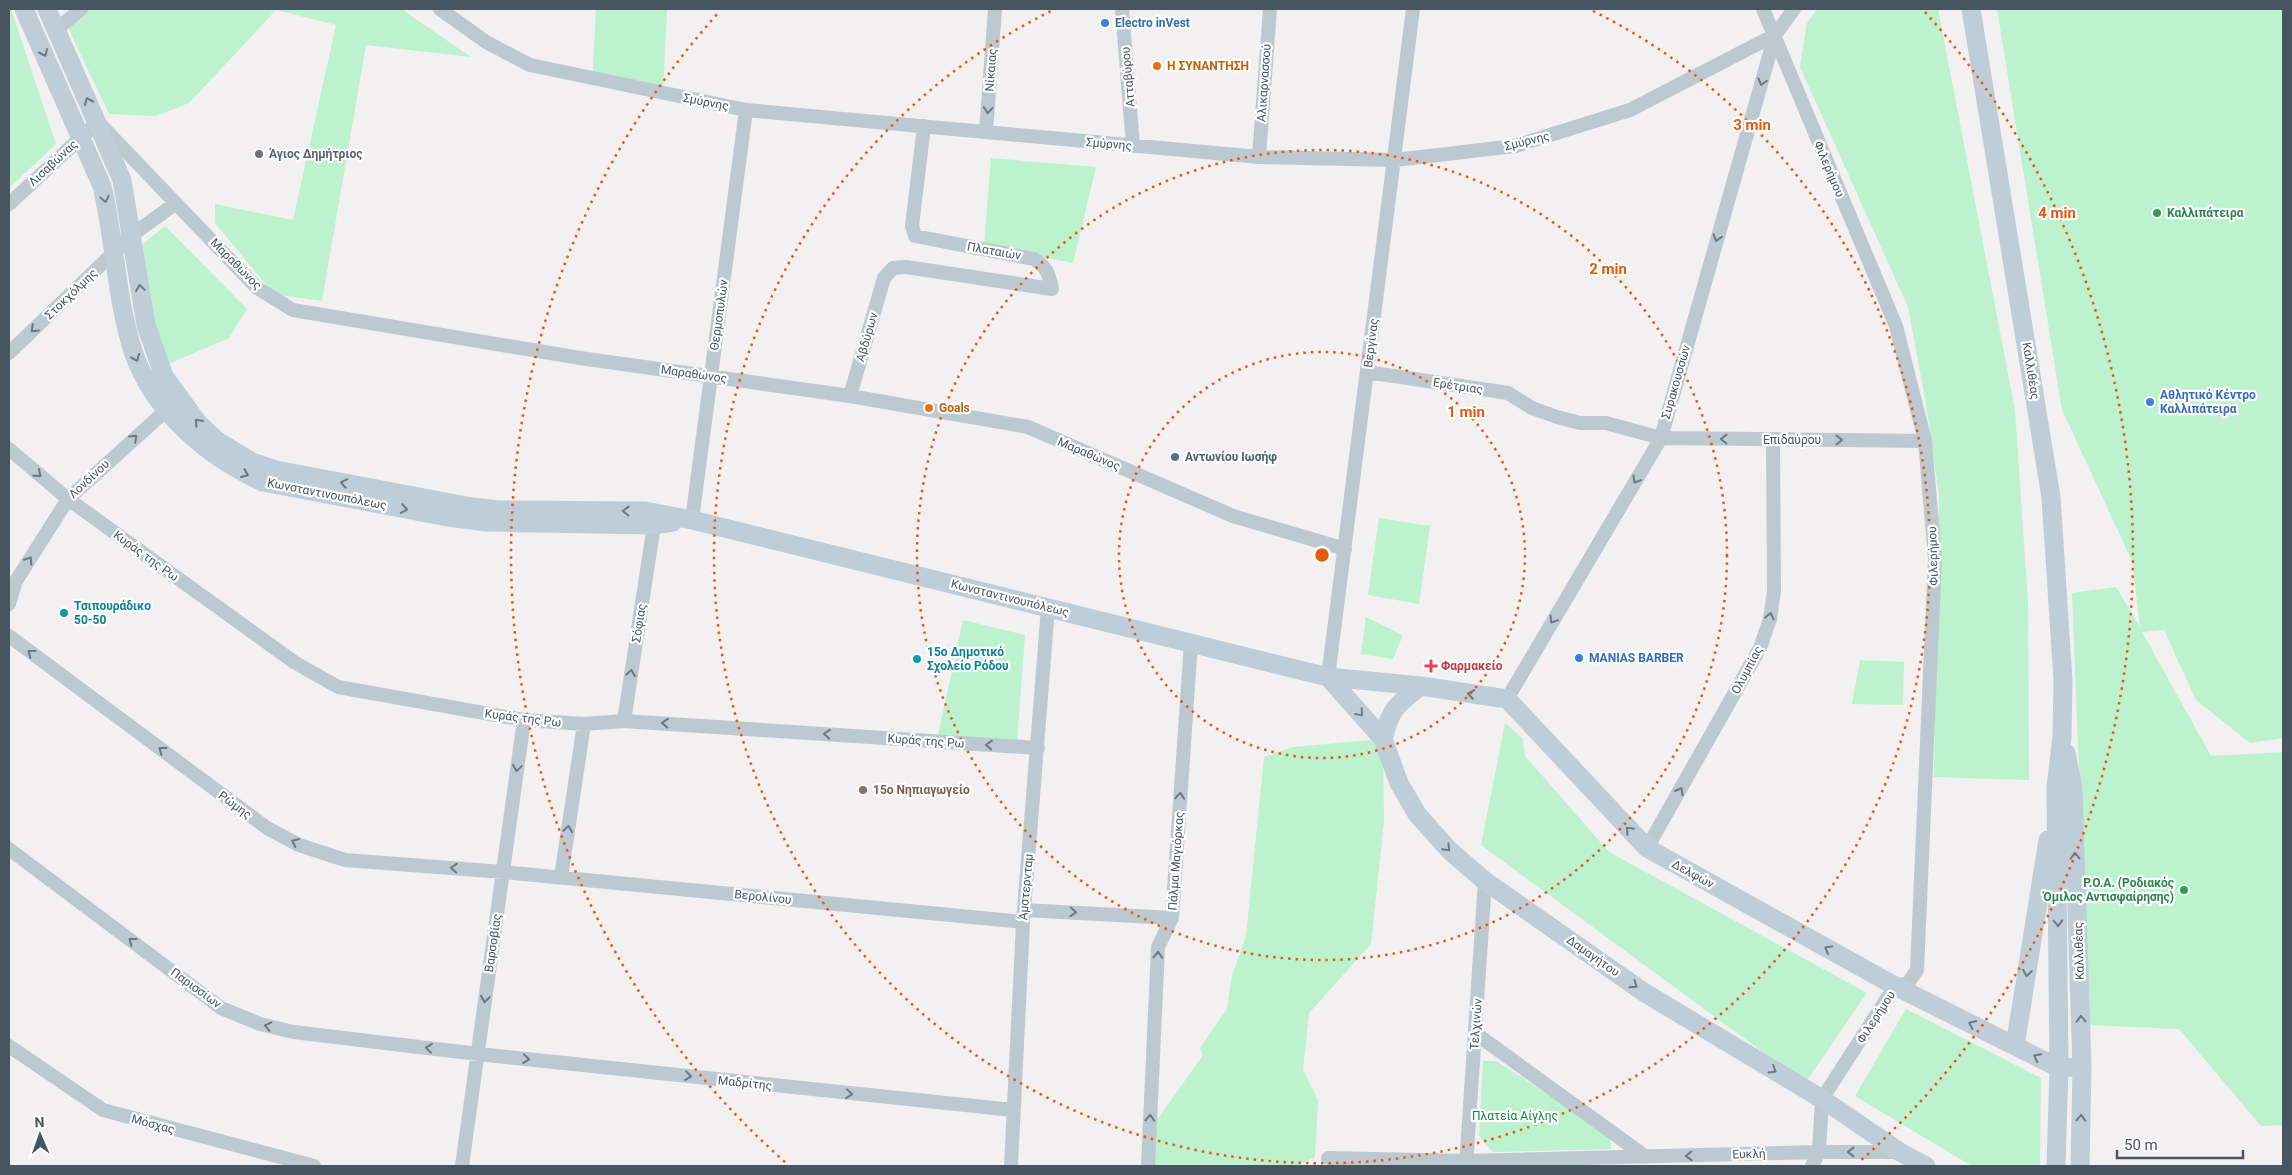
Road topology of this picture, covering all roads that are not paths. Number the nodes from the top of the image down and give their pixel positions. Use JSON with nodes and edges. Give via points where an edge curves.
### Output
{"nodes":[{"id":1,"x":24,"y":9,"type":"edge"},
{"id":2,"x":47,"y":9,"type":"edge"},
{"id":3,"x":81,"y":9,"type":"edge"},
{"id":4,"x":440,"y":9,"type":"edge"},
{"id":5,"x":995,"y":9,"type":"edge"},
{"id":6,"x":1122,"y":9,"type":"edge"},
{"id":7,"x":1270,"y":9,"type":"edge"},
{"id":8,"x":1413,"y":9,"type":"edge"},
{"id":9,"x":1763,"y":9,"type":"edge"},
{"id":10,"x":1794,"y":9,"type":"edge"},
{"id":11,"x":1971,"y":9,"type":"edge"},
{"id":12,"x":56,"y":30,"type":"junction"},
{"id":13,"x":1775,"y":35,"type":"junction"},
{"id":14,"x":746,"y":110,"type":"junction"},
{"id":15,"x":98,"y":122,"type":"junction"},
{"id":16,"x":924,"y":126,"type":"junction"},
{"id":17,"x":986,"y":132,"type":"junction"},
{"id":18,"x":85,"y":145,"type":"junction"},
{"id":19,"x":1133,"y":146,"type":"junction"},
{"id":20,"x":1259,"y":157,"type":"junction"},
{"id":21,"x":1395,"y":160,"type":"junction"},
{"id":22,"x":176,"y":203,"type":"junction"},
{"id":23,"x":9,"y":204,"type":"edge"},
{"id":24,"x":132,"y":235,"type":"junction"},
{"id":25,"x":115,"y":252,"type":"junction"},
{"id":26,"x":884,"y":278,"type":"joint"},
{"id":27,"x":9,"y":354,"type":"edge"},
{"id":28,"x":1367,"y":372,"type":"junction"},
{"id":29,"x":711,"y":376,"type":"junction"},
{"id":30,"x":850,"y":396,"type":"junction"},
{"id":31,"x":173,"y":404,"type":"junction"},
{"id":32,"x":1660,"y":438,"type":"junction"},
{"id":33,"x":1773,"y":440,"type":"junction"},
{"id":34,"x":1924,"y":441,"type":"junction"},
{"id":35,"x":9,"y":449,"type":"edge"},
{"id":36,"x":68,"y":500,"type":"junction"},
{"id":37,"x":692,"y":520,"type":"junction"},
{"id":38,"x":654,"y":525,"type":"junction"},
{"id":39,"x":1344,"y":548,"type":"junction"},
{"id":40,"x":9,"y":604,"type":"edge"},
{"id":41,"x":1048,"y":608,"type":"junction"},
{"id":42,"x":9,"y":636,"type":"edge"},
{"id":43,"x":1190,"y":643,"type":"junction"},
{"id":44,"x":1328,"y":676,"type":"junction"},
{"id":45,"x":1421,"y":686,"type":"junction"},
{"id":46,"x":1507,"y":699,"type":"junction"},
{"id":47,"x":524,"y":720,"type":"junction"},
{"id":48,"x":624,"y":721,"type":"junction"},
{"id":49,"x":584,"y":724,"type":"junction"},
{"id":50,"x":2062,"y":737,"type":"junction"},
{"id":51,"x":1382,"y":739,"type":"junction"},
{"id":52,"x":1038,"y":748,"type":"junction"},
{"id":53,"x":2056,"y":787,"type":"junction"},
{"id":54,"x":1647,"y":848,"type":"junction"},
{"id":55,"x":9,"y":849,"type":"edge"},
{"id":56,"x":503,"y":872,"type":"junction"},
{"id":57,"x":561,"y":877,"type":"junction"},
{"id":58,"x":1485,"y":881,"type":"junction"},
{"id":59,"x":1024,"y":916,"type":"junction"},
{"id":60,"x":1172,"y":918,"type":"junction"},
{"id":61,"x":1895,"y":986,"type":"junction"},
{"id":62,"x":1475,"y":1032,"type":"junction"},
{"id":63,"x":9,"y":1046,"type":"edge"},
{"id":64,"x":2015,"y":1046,"type":"junction"},
{"id":65,"x":478,"y":1054,"type":"junction"},
{"id":66,"x":2082,"y":1067,"type":"junction"},
{"id":67,"x":2059,"y":1068,"type":"junction"},
{"id":68,"x":1822,"y":1100,"type":"junction"},
{"id":69,"x":1013,"y":1110,"type":"junction"},
{"id":70,"x":1819,"y":1152,"type":"junction"},
{"id":71,"x":1900,"y":1152,"type":"junction"},
{"id":72,"x":1646,"y":1157,"type":"junction"},
{"id":73,"x":1328,"y":1158,"type":"dead end"},
{"id":74,"x":1466,"y":1164,"type":"edge"},
{"id":75,"x":314,"y":1166,"type":"edge"},
{"id":76,"x":462,"y":1166,"type":"edge"},
{"id":77,"x":1011,"y":1166,"type":"edge"},
{"id":78,"x":1148,"y":1166,"type":"edge"},
{"id":79,"x":1812,"y":1166,"type":"edge"},
{"id":80,"x":1926,"y":1166,"type":"edge"},
{"id":81,"x":2056,"y":1166,"type":"edge"},
{"id":82,"x":2080,"y":1166,"type":"edge"}],
"edges":[{"from":1,"to":18,"type":"main road","name":"Κωνσταντινουπόλεως","one_way":true},
{"from":2,"to":12,"type":"main road","name":"Κωνσταντινουπόλεως"},
{"from":3,"to":12,"type":"street"},
{"from":4,"to":14,"type":"street","name":"Σμύρνης","via":[[486,42],[530,65]]},
{"from":5,"to":17,"type":"street","name":"Νίκαιας","one_way":true},
{"from":6,"to":19,"type":"street","name":"Ατταβύρου"},
{"from":7,"to":20,"type":"street","name":"Αλικαρνασσού"},
{"from":8,"to":21,"type":"street","name":"Βεργίνας"},
{"from":9,"to":13,"type":"street","name":"Φιλερήμου"},
{"from":10,"to":13,"type":"street"},
{"from":11,"to":50,"type":"main road","name":"Καλλιθέας","via":[[2051,497],[2062,671]]},
{"from":15,"to":12,"type":"main road","name":"Κωνσταντινουπόλεως","one_way":true},
{"from":13,"to":21,"type":"street","name":"Σμύρνης","via":[[1630,110],[1515,146]]},
{"from":13,"to":32,"type":"street","name":"Συρακουσσών","one_way":true},
{"from":13,"to":34,"type":"street","name":"Φιλερήμου","via":[[1805,114],[1896,326]]},
{"from":14,"to":16,"type":"street","name":"Σμύρνης"},
{"from":14,"to":29,"type":"street","name":"Θερμοπυλών"},
{"from":15,"to":18,"type":"street","name":"Λισαβώνας"},
{"from":15,"to":22,"type":"street","name":"Μαραθώνος"},
{"from":15,"to":24,"type":"main road","name":"Κωνσταντινουπόλεως","via":[[122,180]]},
{"from":16,"to":17,"type":"street","name":"Σμύρνης"},
{"from":16,"to":26,"type":"street","name":"Πλαταιών","via":[[912,226],[915,236],[1034,259],[1044,264],[1052,289],[906,267],[893,268]]},
{"from":17,"to":19,"type":"street","name":"Σμύρνης"},
{"from":18,"to":23,"type":"street","name":"Λισαβώνας"},
{"from":18,"to":25,"type":"main road","name":"Κωνσταντινουπόλεως","one_way":true,"via":[[102,186]]},
{"from":19,"to":20,"type":"street","name":"Σμύρνης"},
{"from":20,"to":21,"type":"street","name":"Σμύρνης"},
{"from":21,"to":28,"type":"street","name":"Βεργίνας"},
{"from":22,"to":24,"type":"street","name":"Στοκχόλμης"},
{"from":22,"to":29,"type":"street","name":"Μαραθώνος","via":[[257,288],[293,310],[370,325]]},
{"from":24,"to":25,"type":"street","name":"Στοκχόλμης"},
{"from":31,"to":24,"type":"main road","name":"Κωνσταντινουπόλεως","one_way":true,"via":[[144,318]]},
{"from":25,"to":27,"type":"street","name":"Στοκχόλμης","one_way":true},
{"from":25,"to":31,"type":"main road","name":"Κωνσταντινουπόλεως","one_way":true,"via":[[133,350],[152,390]]},
{"from":26,"to":30,"type":"street","name":"Αβδύρων"},
{"from":28,"to":32,"type":"street","name":"Ερέτριας","via":[[1508,394],[1557,417],[1580,423],[1606,423]]},
{"from":28,"to":39,"type":"street","name":"Βεργίνας"},
{"from":29,"to":30,"type":"street","name":"Μαραθώνος"},
{"from":29,"to":37,"type":"street","name":"Θερμοπυλών"},
{"from":30,"to":39,"type":"street","name":"Μαραθώνος","via":[[1028,427],[1233,516]]},
{"from":36,"to":31,"type":"street","name":"Λονδίνου","one_way":true},
{"from":37,"to":31,"type":"main road","name":"Κωνσταντινουπόλεως","one_way":true,"via":[[645,511],[472,507],[276,470],[232,452]]},
{"from":31,"to":38,"type":"main road","name":"Κωνσταντινουπόλεως","one_way":true,"via":[[182,426],[212,453],[263,482],[487,522]]},
{"from":33,"to":32,"type":"street","name":"Επιδαύρου","one_way":true},
{"from":32,"to":46,"type":"street","name":"Συρακουσσών","one_way":true},
{"from":33,"to":34,"type":"street","name":"Επιδαύρου","one_way":true},
{"from":54,"to":33,"type":"street","name":"Ολυμπίας","one_way":true,"via":[[1760,648],[1770,620],[1774,591]]},
{"from":34,"to":61,"type":"street","name":"Φιλερήμου","via":[[1931,501],[1934,577],[1917,970],[1908,983]]},
{"from":35,"to":36,"type":"street","name":"Κυράς της Ρω","one_way":true},
{"from":40,"to":36,"type":"street","name":"Λονδίνου","one_way":true,"via":[[16,581]]},
{"from":36,"to":47,"type":"street","name":"Κυράς της Ρω","via":[[294,662],[338,687]]},
{"from":37,"to":38,"type":"main road","name":"Κωνσταντινουπόλεως"},
{"from":37,"to":41,"type":"main road","name":"Κωνσταντινουπόλεως"},
{"from":48,"to":38,"type":"street","name":"Σόφιας","one_way":true},
{"from":39,"to":44,"type":"street","name":"Βεργίνας"},
{"from":41,"to":43,"type":"main road","name":"Κωνσταντινουπόλεως"},
{"from":41,"to":52,"type":"street","name":"Άμστερνταμ"},
{"from":56,"to":42,"type":"street","name":"Ρώμης","one_way":true,"via":[[345,860],[299,845],[267,828]]},
{"from":43,"to":44,"type":"main road","name":"Κωνσταντινουπόλεως"},
{"from":60,"to":43,"type":"street","name":"Πάλμα Μαγιόρκας","one_way":true},
{"from":44,"to":45,"type":"main road"},
{"from":44,"to":51,"type":"main road","name":"Δαμαγήτου","one_way":true},
{"from":46,"to":45,"type":"main road","one_way":true},
{"from":45,"to":51,"type":"main road","via":[[1390,714]]},
{"from":54,"to":46,"type":"main road","name":"Δελφών","one_way":true},
{"from":47,"to":49,"type":"street","name":"Κυράς της Ρω"},
{"from":47,"to":56,"type":"street","name":"Βαρσοβίας","one_way":true},
{"from":48,"to":49,"type":"street","name":"Κυράς της Ρω"},
{"from":52,"to":48,"type":"street","name":"Κυράς της Ρω","one_way":true},
{"from":57,"to":49,"type":"street","one_way":true},
{"from":50,"to":53,"type":"main road","name":"Καλλιθέας"},
{"from":66,"to":50,"type":"main road","name":"Καλλιθέας","one_way":true,"via":[[2073,788]]},
{"from":51,"to":58,"type":"main road","name":"Δαμαγήτου","one_way":true,"via":[[1399,783],[1416,814],[1449,850]]},
{"from":52,"to":59,"type":"street","name":"Άμστερνταμ"},
{"from":53,"to":64,"type":"main road","one_way":true},
{"from":53,"to":67,"type":"main road","name":"Καλλιθέας","one_way":true},
{"from":61,"to":54,"type":"main road","name":"Δελφών","one_way":true},
{"from":65,"to":55,"type":"street","name":"Παρισσίων","one_way":true,"via":[[293,1032],[260,1024],[222,1008]]},
{"from":56,"to":57,"type":"street","name":"Βερολίνου"},
{"from":56,"to":65,"type":"street","name":"Βαρσοβίας","one_way":true},
{"from":57,"to":59,"type":"street","name":"Βερολίνου"},
{"from":58,"to":62,"type":"street","name":"Τελχινών"},
{"from":58,"to":68,"type":"main road","name":"Δαμαγήτου","one_way":true,"via":[[1645,993]]},
{"from":59,"to":60,"type":"street","name":"Βερολίνου","one_way":true},
{"from":59,"to":69,"type":"street","name":"Άμστερνταμ"},
{"from":78,"to":60,"type":"street","name":"Πάλμα Μαγιόρκας","one_way":true,"via":[[1158,947]]},
{"from":64,"to":61,"type":"main road","name":"Δελφών","one_way":true},
{"from":61,"to":68,"type":"street","name":"Φιλερήμου"},
{"from":62,"to":72,"type":"street"},
{"from":62,"to":74,"type":"street","name":"Τελχινών"},
{"from":63,"to":75,"type":"street","name":"Μόσχας","via":[[102,1110]]},
{"from":67,"to":64,"type":"main road","name":"Δελφών","one_way":true},
{"from":65,"to":69,"type":"street","name":"Μαδρίτης","one_way":true},
{"from":65,"to":76,"type":"street","name":"Βαρσοβίας"},
{"from":66,"to":67,"type":"main road","name":"Δελφών"},
{"from":82,"to":66,"type":"main road","name":"Καλλιθέας","one_way":true},
{"from":67,"to":81,"type":"main road","name":"Καλλιθέας"},
{"from":68,"to":70,"type":"street"},
{"from":68,"to":71,"type":"main road","name":"Δαμαγήτου"},
{"from":69,"to":77,"type":"street","name":"Άμστερνταμ"},
{"from":71,"to":70,"type":"street","name":"Ευκλή","one_way":true},
{"from":70,"to":72,"type":"street","name":"Ευκλή","one_way":true},
{"from":70,"to":79,"type":"street"},
{"from":71,"to":80,"type":"main road","name":"Δαμαγήτου"},
{"from":72,"to":74,"type":"street","name":"Ευκλή"},
{"from":73,"to":74,"type":"street","name":"Ευκλή"}]}
